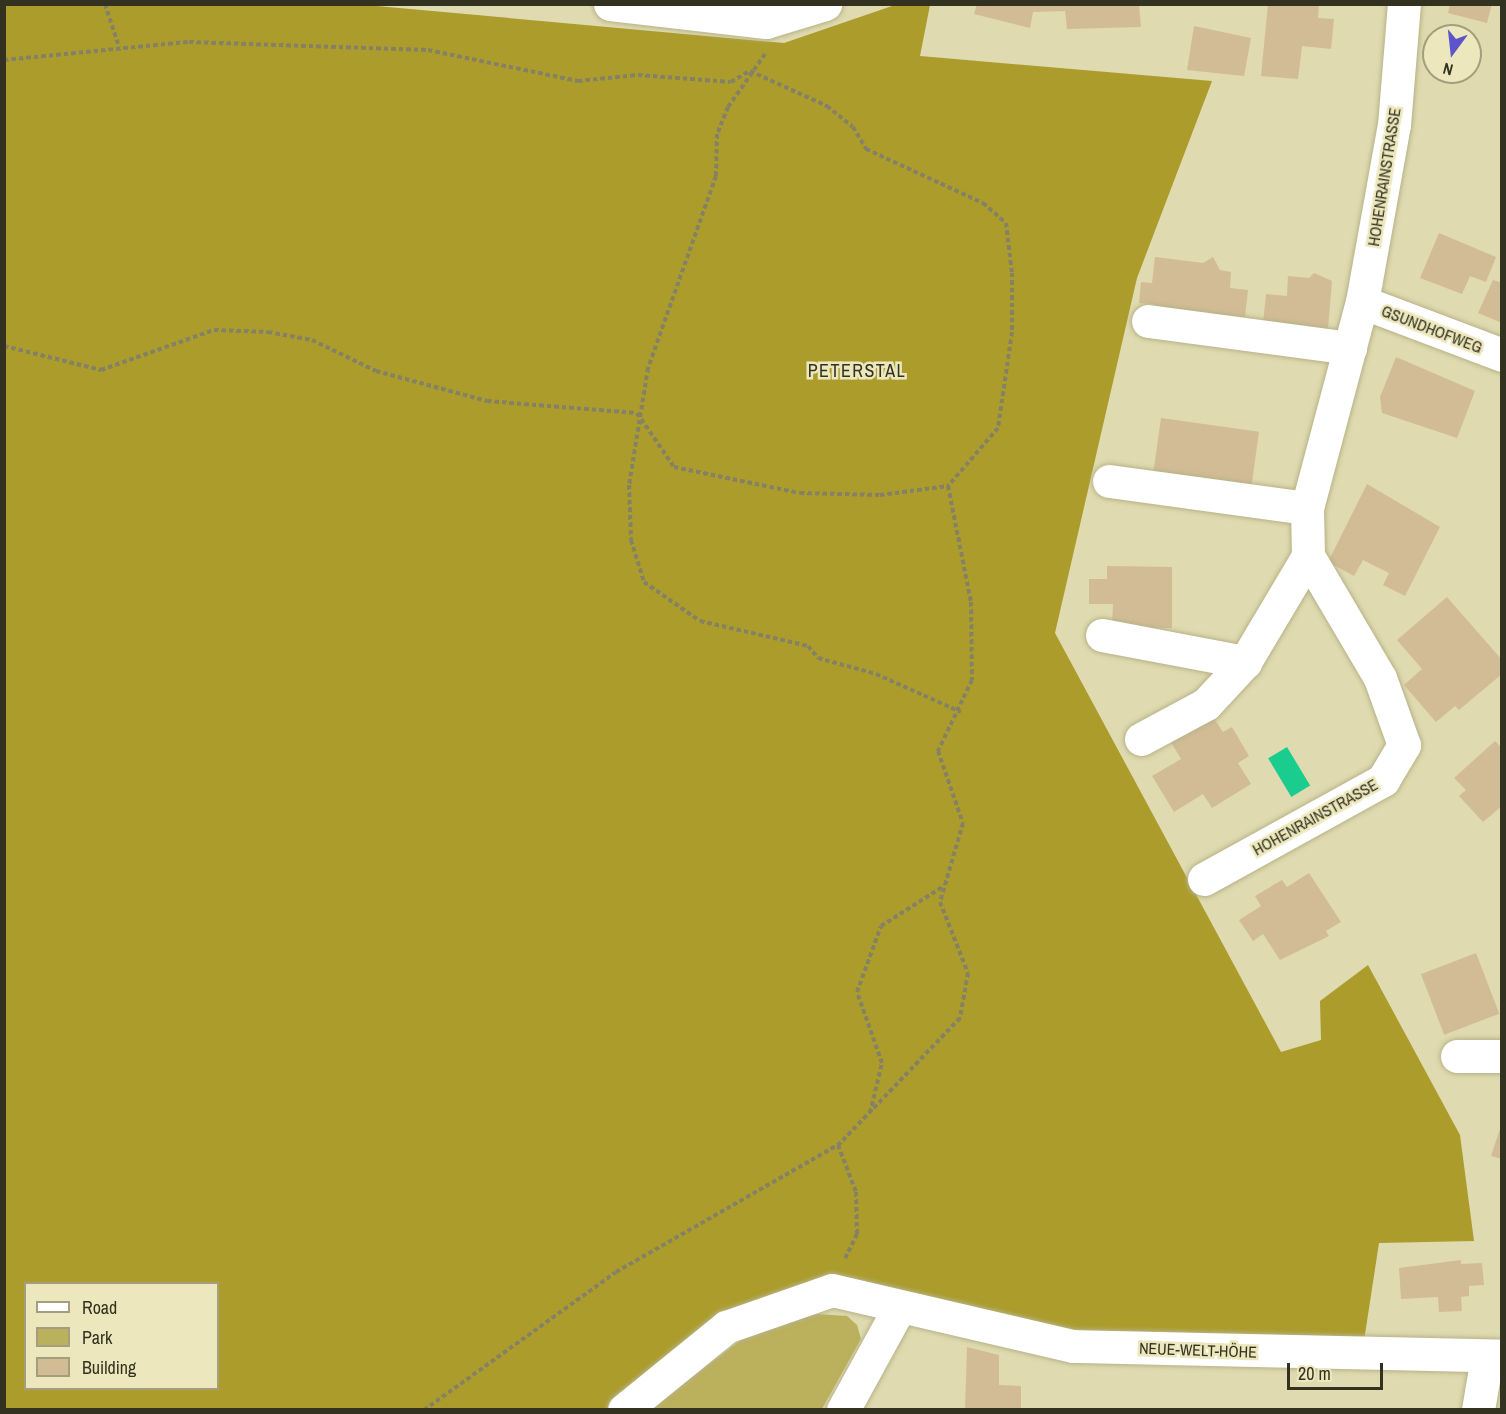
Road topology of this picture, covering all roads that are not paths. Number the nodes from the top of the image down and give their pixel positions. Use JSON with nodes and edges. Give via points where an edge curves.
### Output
{"nodes":[{"id":1,"x":610,"y":4,"type":"edge"},
{"id":2,"x":825,"y":4,"type":"edge"},
{"id":3,"x":1404,"y":4,"type":"edge"},
{"id":4,"x":1362,"y":302,"type":"junction"},
{"id":5,"x":1148,"y":321,"type":"dead end"},
{"id":6,"x":1350,"y":348,"type":"junction"},
{"id":7,"x":1502,"y":355,"type":"edge"},
{"id":8,"x":1109,"y":481,"type":"dead end"},
{"id":9,"x":1307,"y":508,"type":"junction"},
{"id":10,"x":1308,"y":556,"type":"junction"},
{"id":11,"x":1102,"y":635,"type":"dead end"},
{"id":12,"x":1245,"y":662,"type":"junction"},
{"id":13,"x":1141,"y":739,"type":"dead end"},
{"id":14,"x":1204,"y":879,"type":"dead end"},
{"id":15,"x":1457,"y":1056,"type":"dead end"},
{"id":16,"x":1502,"y":1056,"type":"edge"},
{"id":17,"x":898,"y":1310,"type":"junction"},
{"id":18,"x":1494,"y":1357,"type":"edge"},
{"id":19,"x":624,"y":1410,"type":"edge"},
{"id":20,"x":843,"y":1410,"type":"edge"},
{"id":21,"x":1478,"y":1410,"type":"edge"}],
"edges":[{"from":1,"to":2,"type":"street","via":[[766,22]]},
{"from":3,"to":4,"type":"street","name":"HOHENRAINSTRASSE","via":[[1394,125]]},
{"from":4,"to":6,"type":"street","name":"HOHENRAINSTRASSE"},
{"from":4,"to":7,"type":"street","name":"GSUNDHOFWEG"},
{"from":5,"to":6,"type":"street"},
{"from":6,"to":9,"type":"street","name":"HOHENRAINSTRASSE"},
{"from":8,"to":9,"type":"street"},
{"from":9,"to":10,"type":"street","name":"HOHENRAINSTRASSE"},
{"from":10,"to":12,"type":"street"},
{"from":10,"to":14,"type":"street","name":"HOHENRAINSTRASSE","via":[[1380,678],[1404,745],[1383,780]]},
{"from":11,"to":12,"type":"street"},
{"from":12,"to":13,"type":"street","via":[[1206,704]]},
{"from":15,"to":16,"type":"street"},
{"from":17,"to":18,"type":"street","name":"NEUE-WELT-HÖHE","via":[[1073,1346]]},
{"from":17,"to":19,"type":"street","name":"NEUE-WELT-HÖHE","via":[[832,1290],[726,1327]]},
{"from":17,"to":20,"type":"street"},
{"from":18,"to":21,"type":"street"}]}
